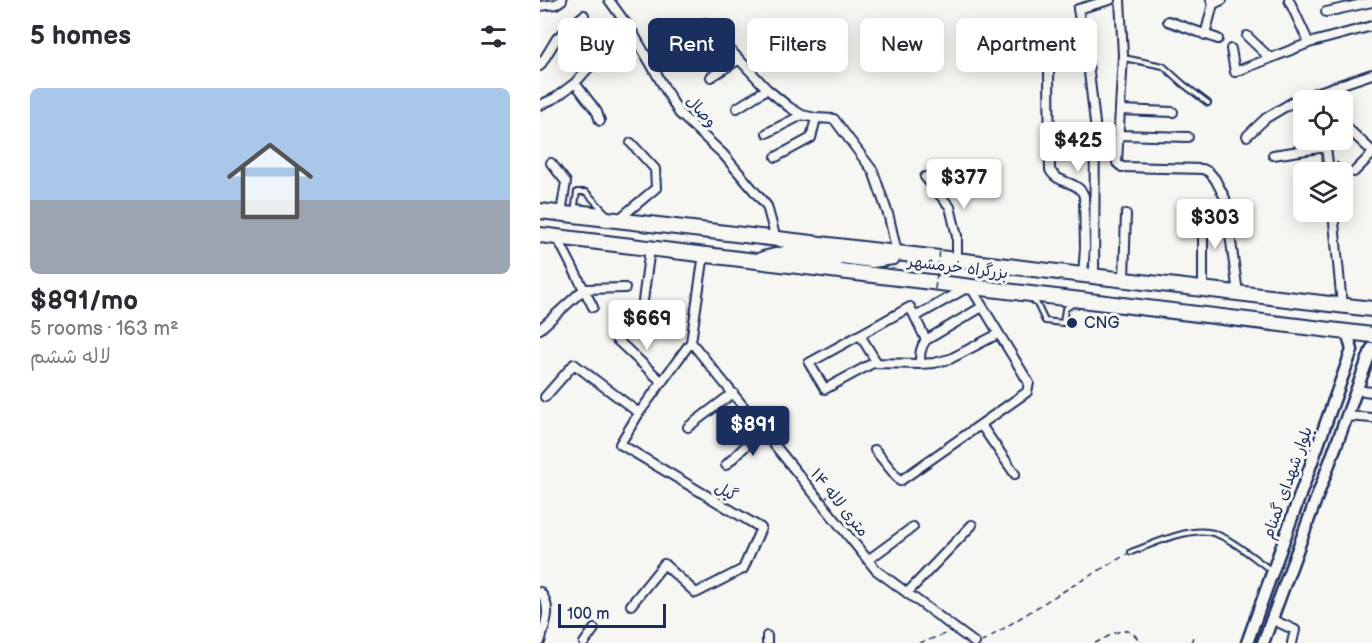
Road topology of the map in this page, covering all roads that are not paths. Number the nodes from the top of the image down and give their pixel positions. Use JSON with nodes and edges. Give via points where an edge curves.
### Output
{"nodes":[{"id":1,"x":562,"y":0,"type":"edge"},
{"id":2,"x":609,"y":0,"type":"edge"},
{"id":3,"x":1110,"y":0,"type":"edge"},
{"id":4,"x":1120,"y":0,"type":"edge"},
{"id":5,"x":1222,"y":0,"type":"edge"},
{"id":6,"x":1289,"y":0,"type":"edge"},
{"id":7,"x":1212,"y":2,"type":"edge"},
{"id":8,"x":1372,"y":2,"type":"edge"},
{"id":9,"x":540,"y":6,"type":"edge"},
{"id":10,"x":1326,"y":12,"type":"dead end"},
{"id":11,"x":584,"y":15,"type":"dead end"},
{"id":12,"x":622,"y":18,"type":"edge"},
{"id":13,"x":1168,"y":21,"type":"dead end"},
{"id":14,"x":1372,"y":26,"type":"edge"},
{"id":15,"x":1205,"y":35,"type":"junction"},
{"id":16,"x":1247,"y":36,"type":"dead end"},
{"id":17,"x":636,"y":38,"type":"edge"},
{"id":18,"x":1218,"y":39,"type":"dead end"},
{"id":19,"x":1309,"y":43,"type":"junction"},
{"id":20,"x":1231,"y":49,"type":"dead end"},
{"id":21,"x":735,"y":57,"type":"edge"},
{"id":22,"x":1123,"y":58,"type":"junction"},
{"id":23,"x":1270,"y":58,"type":"junction"},
{"id":24,"x":738,"y":60,"type":"junction"},
{"id":25,"x":540,"y":66,"type":"edge"},
{"id":26,"x":585,"y":72,"type":"edge"},
{"id":27,"x":1049,"y":72,"type":"dead end"},
{"id":28,"x":1372,"y":74,"type":"edge"},
{"id":29,"x":711,"y":77,"type":"dead end"},
{"id":30,"x":575,"y":83,"type":"junction"},
{"id":31,"x":767,"y":89,"type":"junction"},
{"id":32,"x":1208,"y":103,"type":"dead end"},
{"id":33,"x":540,"y":105,"type":"edge"},
{"id":34,"x":737,"y":108,"type":"dead end"},
{"id":35,"x":1120,"y":110,"type":"junction"},
{"id":36,"x":1173,"y":112,"type":"dead end"},
{"id":37,"x":802,"y":115,"type":"junction"},
{"id":38,"x":816,"y":118,"type":"junction"},
{"id":39,"x":600,"y":121,"type":"dead end"},
{"id":40,"x":767,"y":133,"type":"dead end"},
{"id":41,"x":1353,"y":134,"type":"edge"},
{"id":42,"x":1119,"y":135,"type":"junction"},
{"id":43,"x":1247,"y":136,"type":"dead end"},
{"id":44,"x":1188,"y":137,"type":"dead end"},
{"id":45,"x":631,"y":142,"type":"dead end"},
{"id":46,"x":1372,"y":152,"type":"edge"},
{"id":47,"x":1273,"y":155,"type":"dead end"},
{"id":48,"x":776,"y":157,"type":"dead end"},
{"id":49,"x":1328,"y":162,"type":"edge"},
{"id":50,"x":551,"y":163,"type":"dead end"},
{"id":51,"x":1354,"y":172,"type":"road end"},
{"id":52,"x":925,"y":177,"type":"dead end"},
{"id":53,"x":540,"y":211,"type":"edge"},
{"id":54,"x":1203,"y":211,"type":"dead end"},
{"id":55,"x":570,"y":212,"type":"junction"},
{"id":56,"x":1126,"y":214,"type":"dead end"},
{"id":57,"x":611,"y":216,"type":"junction"},
{"id":58,"x":1334,"y":222,"type":"edge"},
{"id":59,"x":540,"y":235,"type":"edge"},
{"id":60,"x":557,"y":237,"type":"junction"},
{"id":61,"x":776,"y":239,"type":"junction"},
{"id":62,"x":650,"y":248,"type":"junction"},
{"id":63,"x":897,"y":253,"type":"junction"},
{"id":64,"x":704,"y":254,"type":"junction"},
{"id":65,"x":913,"y":255,"type":"junction"},
{"id":66,"x":835,"y":258,"type":"junction"},
{"id":67,"x":957,"y":260,"type":"junction"},
{"id":68,"x":1089,"y":275,"type":"junction"},
{"id":69,"x":1124,"y":279,"type":"junction"},
{"id":70,"x":970,"y":286,"type":"junction"},
{"id":71,"x":624,"y":288,"type":"dead end"},
{"id":72,"x":584,"y":289,"type":"junction"},
{"id":73,"x":1203,"y":289,"type":"junction"},
{"id":74,"x":1026,"y":293,"type":"junction"},
{"id":75,"x":1238,"y":293,"type":"junction"},
{"id":76,"x":1079,"y":300,"type":"junction"},
{"id":77,"x":644,"y":301,"type":"dead end"},
{"id":78,"x":1342,"y":305,"type":"junction"},
{"id":79,"x":593,"y":307,"type":"dead end"},
{"id":80,"x":982,"y":307,"type":"junction"},
{"id":81,"x":1372,"y":309,"type":"edge"},
{"id":82,"x":915,"y":317,"type":"junction"},
{"id":83,"x":540,"y":329,"type":"edge"},
{"id":84,"x":1347,"y":332,"type":"junction"},
{"id":85,"x":998,"y":334,"type":"junction"},
{"id":86,"x":860,"y":335,"type":"junction"},
{"id":87,"x":615,"y":338,"type":"dead end"},
{"id":88,"x":927,"y":340,"type":"junction"},
{"id":89,"x":691,"y":342,"type":"junction"},
{"id":90,"x":1372,"y":344,"type":"edge"},
{"id":91,"x":1352,"y":348,"type":"junction"},
{"id":92,"x":877,"y":363,"type":"junction"},
{"id":93,"x":920,"y":364,"type":"junction"},
{"id":94,"x":662,"y":382,"type":"junction"},
{"id":95,"x":1356,"y":390,"type":"junction"},
{"id":96,"x":1372,"y":392,"type":"edge"},
{"id":97,"x":733,"y":393,"type":"junction"},
{"id":98,"x":545,"y":397,"type":"dead end"},
{"id":99,"x":639,"y":413,"type":"junction"},
{"id":100,"x":1346,"y":416,"type":"junction"},
{"id":101,"x":1372,"y":418,"type":"edge"},
{"id":102,"x":981,"y":425,"type":"junction"},
{"id":103,"x":688,"y":427,"type":"dead end"},
{"id":104,"x":762,"y":430,"type":"junction"},
{"id":105,"x":875,"y":450,"type":"dead end"},
{"id":106,"x":726,"y":465,"type":"dead end"},
{"id":107,"x":1015,"y":474,"type":"dead end"},
{"id":108,"x":972,"y":525,"type":"dead end"},
{"id":109,"x":913,"y":527,"type":"dead end"},
{"id":110,"x":1131,"y":552,"type":"road end"},
{"id":111,"x":868,"y":560,"type":"junction"},
{"id":112,"x":1272,"y":572,"type":"junction"},
{"id":113,"x":540,"y":592,"type":"edge"},
{"id":114,"x":907,"y":593,"type":"junction"},
{"id":115,"x":631,"y":605,"type":"dead end"},
{"id":116,"x":1257,"y":614,"type":"junction"},
{"id":117,"x":1271,"y":619,"type":"junction"},
{"id":118,"x":594,"y":629,"type":"dead end"},
{"id":119,"x":540,"y":642,"type":"edge"},
{"id":120,"x":584,"y":643,"type":"edge"},
{"id":121,"x":975,"y":643,"type":"edge"},
{"id":122,"x":1247,"y":643,"type":"edge"},
{"id":123,"x":1263,"y":643,"type":"edge"},
{"id":124,"x":1292,"y":643,"type":"edge"}],
"edges":[{"from":1,"to":9,"type":"street"},
{"from":2,"to":12,"type":"street","name":"وصال"},
{"from":3,"to":68,"type":"street","via":[[1078,9],[1095,123]]},
{"from":4,"to":22,"type":"street"},
{"from":5,"to":7,"type":"street"},
{"from":6,"to":19,"type":"street"},
{"from":7,"to":15,"type":"street"},
{"from":8,"to":10,"type":"street"},
{"from":11,"to":25,"type":"street","via":[[557,38]]},
{"from":13,"to":15,"type":"street"},
{"from":14,"to":19,"type":"street"},
{"from":15,"to":18,"type":"street"},
{"from":16,"to":23,"type":"street"},
{"from":17,"to":61,"type":"street","name":"وصال","via":[[679,113],[723,154],[766,206]]},
{"from":19,"to":23,"type":"street"},
{"from":20,"to":23,"type":"street","via":[[1235,72]]},
{"from":21,"to":24,"type":"street"},
{"from":22,"to":32,"type":"lane","via":[[1163,66]]},
{"from":22,"to":35,"type":"street"},
{"from":24,"to":29,"type":"street"},
{"from":24,"to":31,"type":"street"},
{"from":26,"to":30,"type":"street"},
{"from":27,"to":68,"type":"street","via":[[1050,170],[1057,179],[1082,190]]},
{"from":28,"to":43,"type":"street","via":[[1298,99],[1266,118]]},
{"from":30,"to":33,"type":"street"},
{"from":30,"to":39,"type":"street"},
{"from":31,"to":34,"type":"street"},
{"from":31,"to":37,"type":"street"},
{"from":35,"to":36,"type":"street"},
{"from":35,"to":42,"type":"street"},
{"from":37,"to":38,"type":"street"},
{"from":37,"to":40,"type":"street"},
{"from":38,"to":48,"type":"street","via":[[811,138]]},
{"from":38,"to":63,"type":"street","via":[[834,118],[873,171]]},
{"from":41,"to":46,"type":"street"},
{"from":42,"to":44,"type":"street"},
{"from":42,"to":75,"type":"street","via":[[1118,163],[1122,167],[1209,172],[1225,198]]},
{"from":45,"to":57,"type":"street","via":[[655,169],[656,188]]},
{"from":46,"to":51,"type":"street"},
{"from":47,"to":49,"type":"street","via":[[1326,147]]},
{"from":50,"to":55,"type":"street","via":[[566,182]]},
{"from":52,"to":67,"type":"street","via":[[950,207],[957,236]]},
{"from":53,"to":55,"type":"highway","name":"بزرگراه خرمشهر"},
{"from":54,"to":73,"type":"street"},
{"from":55,"to":57,"type":"highway","name":"بزرگراه خرمشهر"},
{"from":55,"to":57,"type":"lane","via":[[577,192],[586,192]]},
{"from":56,"to":69,"type":"street"},
{"from":57,"to":61,"type":"highway","name":"بزرگراه خرمشهر"},
{"from":58,"to":78,"type":"street"},
{"from":59,"to":60,"type":"highway","name":"بزرگراه خرمشهر"},
{"from":60,"to":62,"type":"highway","name":"بزرگراه خرمشهر"},
{"from":60,"to":72,"type":"street"},
{"from":61,"to":66,"type":"highway","name":"بزرگراه خرمشهر"},
{"from":62,"to":64,"type":"highway","name":"بزرگراه خرمشهر"},
{"from":62,"to":77,"type":"street"},
{"from":63,"to":65,"type":"highway","name":"بزرگراه خرمشهر"},
{"from":63,"to":66,"type":"highway","name":"بزرگراه خرمشهر"},
{"from":64,"to":66,"type":"highway","name":"بزرگراه خرمشهر","via":[[758,261]]},
{"from":64,"to":89,"type":"street"},
{"from":65,"to":66,"type":"highway","via":[[872,260]]},
{"from":65,"to":67,"type":"highway","name":"بزرگراه خرمشهر"},
{"from":66,"to":70,"type":"highway","name":"بزرگراه خرمشهر"},
{"from":67,"to":68,"type":"highway","name":"بزرگراه خرمشهر"},
{"from":68,"to":69,"type":"highway","name":"بزرگراه خرمشهر"},
{"from":69,"to":73,"type":"highway","name":"بزرگراه خرمشهر"},
{"from":70,"to":74,"type":"highway","name":"بزرگراه خرمشهر"},
{"from":70,"to":80,"type":"street"},
{"from":70,"to":82,"type":"street"},
{"from":71,"to":72,"type":"street"},
{"from":72,"to":79,"type":"street"},
{"from":72,"to":83,"type":"street"},
{"from":73,"to":75,"type":"highway","name":"بزرگراه خرمشهر"},
{"from":74,"to":76,"type":"highway","name":"بزرگراه خرمشهر"},
{"from":74,"to":76,"type":"lane","via":[[1038,304],[1045,321],[1063,323],[1065,309]]},
{"from":75,"to":78,"type":"highway","name":"بزرگراه خرمشهر"},
{"from":76,"to":84,"type":"highway","name":"بزرگراه خرمشهر"},
{"from":78,"to":81,"type":"highway","name":"بزرگراه خرمشهر"},
{"from":80,"to":85,"type":"street"},
{"from":80,"to":88,"type":"street"},
{"from":82,"to":86,"type":"street","via":[[910,308]]},
{"from":82,"to":88,"type":"street"},
{"from":84,"to":90,"type":"highway","name":"بزرگراه خرمشهر"},
{"from":84,"to":91,"type":"main road"},
{"from":85,"to":93,"type":"street","via":[[950,359]]},
{"from":85,"to":102,"type":"street","via":[[1029,388]]},
{"from":86,"to":92,"type":"street"},
{"from":86,"to":92,"type":"street","via":[[809,363],[825,389]]},
{"from":87,"to":94,"type":"street"},
{"from":88,"to":93,"type":"street","via":[[921,346]]},
{"from":89,"to":94,"type":"street","name":"گیل"},
{"from":89,"to":97,"type":"street","name":"۱۴ متری لاله"},
{"from":90,"to":91,"type":"main road","via":[[1362,340]]},
{"from":90,"to":95,"type":"main road","name":"بلوار شهدای گمنام"},
{"from":91,"to":112,"type":"main road","name":"بلوار شهدای گمنام"},
{"from":92,"to":93,"type":"street"},
{"from":94,"to":99,"type":"street","name":"گیل"},
{"from":95,"to":96,"type":"street"},
{"from":95,"to":100,"type":"main road","name":"بلوار شهدای گمنام"},
{"from":97,"to":103,"type":"street"},
{"from":97,"to":104,"type":"street","name":"۱۴ متری لاله"},
{"from":98,"to":99,"type":"street","via":[[574,364]]},
{"from":99,"to":115,"type":"street","name":"گیل","via":[[620,444],[761,528],[743,569],[696,592],[664,564]]},
{"from":100,"to":101,"type":"street"},
{"from":100,"to":117,"type":"main road","name":"بلوار شهدای گمنام"},
{"from":102,"to":105,"type":"street","via":[[900,481]]},
{"from":102,"to":107,"type":"street"},
{"from":104,"to":106,"type":"street"},
{"from":104,"to":111,"type":"street","name":"۱۴ متری لاله"},
{"from":108,"to":114,"type":"street"},
{"from":109,"to":111,"type":"street"},
{"from":110,"to":112,"type":"lane","via":[[1178,535],[1208,532],[1221,536]]},
{"from":111,"to":114,"type":"street","name":"۱۴ متری لاله"},
{"from":112,"to":116,"type":"main road","name":"بلوار شهدای گمنام"},
{"from":113,"to":119,"type":"street","via":[[547,609]]},
{"from":114,"to":121,"type":"street","name":"۱۴ متری لاله"},
{"from":116,"to":117,"type":"main road"},
{"from":116,"to":122,"type":"main road","name":"بلوار شهدای گمنام"},
{"from":117,"to":123,"type":"main road","name":"بلوار شهدای گمنام"},
{"from":117,"to":124,"type":"street","via":[[1295,630]]},
{"from":118,"to":120,"type":"street"}]}
